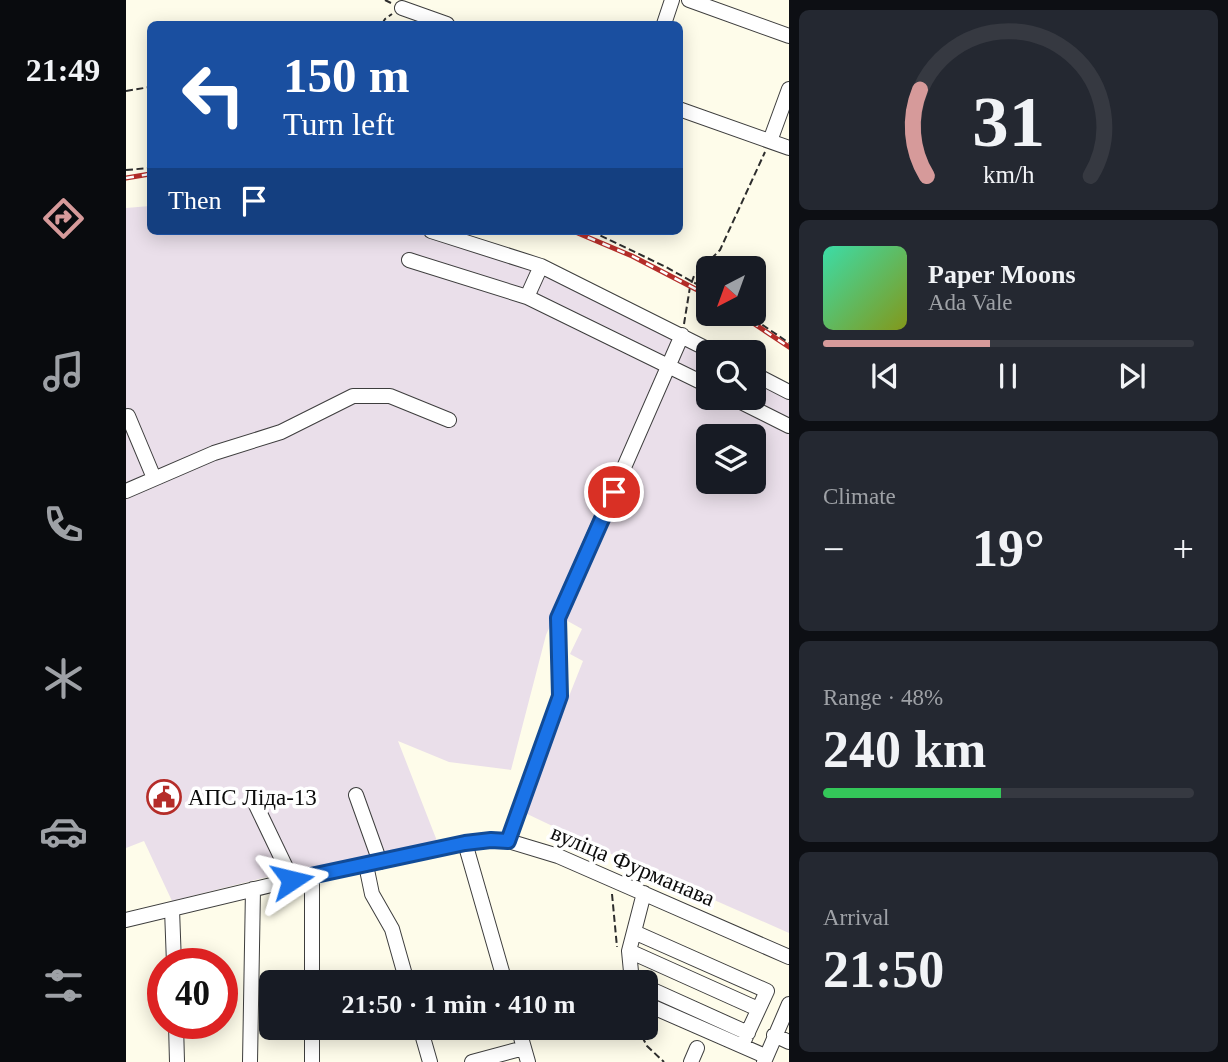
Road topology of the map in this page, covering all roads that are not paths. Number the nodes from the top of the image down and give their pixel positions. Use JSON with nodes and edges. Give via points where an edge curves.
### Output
{"nodes":[{"id":1,"x":672,"y":0,"type":"edge"},
{"id":2,"x":689,"y":0,"type":"edge"},
{"id":3,"x":402,"y":8,"type":"road end"},
{"id":4,"x":439,"y":21,"type":"edge"},
{"id":5,"x":665,"y":21,"type":"edge"},
{"id":6,"x":789,"y":36,"type":"edge"},
{"id":7,"x":789,"y":89,"type":"edge"},
{"id":8,"x":683,"y":110,"type":"edge"},
{"id":9,"x":770,"y":141,"type":"junction"},
{"id":10,"x":789,"y":148,"type":"edge"},
{"id":11,"x":444,"y":235,"type":"edge"},
{"id":12,"x":409,"y":260,"type":"dead end"},
{"id":13,"x":541,"y":266,"type":"junction"},
{"id":14,"x":527,"y":297,"type":"junction"},
{"id":15,"x":682,"y":335,"type":"junction"},
{"id":16,"x":696,"y":343,"type":"edge"},
{"id":17,"x":669,"y":366,"type":"junction"},
{"id":18,"x":696,"y":380,"type":"edge"},
{"id":19,"x":766,"y":380,"type":"edge"},
{"id":20,"x":789,"y":392,"type":"edge"},
{"id":21,"x":757,"y":410,"type":"edge"},
{"id":22,"x":128,"y":416,"type":"edge"},
{"id":23,"x":449,"y":420,"type":"dead end"},
{"id":24,"x":789,"y":426,"type":"edge"},
{"id":25,"x":154,"y":478,"type":"junction"},
{"id":26,"x":126,"y":491,"type":"edge"},
{"id":27,"x":356,"y":795,"type":"dead end"},
{"id":28,"x":255,"y":803,"type":"dead end"},
{"id":29,"x":508,"y":841,"type":"junction"},
{"id":30,"x":465,"y":843,"type":"junction"},
{"id":31,"x":373,"y":863,"type":"junction"},
{"id":32,"x":312,"y":877,"type":"junction"},
{"id":33,"x":292,"y":880,"type":"junction"},
{"id":34,"x":253,"y":889,"type":"junction"},
{"id":35,"x":644,"y":893,"type":"junction"},
{"id":36,"x":172,"y":909,"type":"junction"},
{"id":37,"x":126,"y":920,"type":"edge"},
{"id":38,"x":634,"y":932,"type":"junction"},
{"id":39,"x":173,"y":948,"type":"edge"},
{"id":40,"x":623,"y":954,"type":"junction"},
{"id":41,"x":789,"y":957,"type":"edge"},
{"id":42,"x":312,"y":970,"type":"edge"},
{"id":43,"x":404,"y":970,"type":"edge"},
{"id":44,"x":502,"y":970,"type":"edge"},
{"id":45,"x":629,"y":970,"type":"edge"},
{"id":46,"x":658,"y":993,"type":"edge"},
{"id":47,"x":789,"y":1004,"type":"edge"},
{"id":48,"x":658,"y":1008,"type":"edge"},
{"id":49,"x":758,"y":1009,"type":"junction"},
{"id":50,"x":774,"y":1035,"type":"junction"},
{"id":51,"x":176,"y":1039,"type":"edge"},
{"id":52,"x":745,"y":1039,"type":"junction"},
{"id":53,"x":312,"y":1040,"type":"edge"},
{"id":54,"x":424,"y":1040,"type":"edge"},
{"id":55,"x":789,"y":1042,"type":"edge"},
{"id":56,"x":526,"y":1055,"type":"edge"},
{"id":57,"x":764,"y":1059,"type":"edge"},
{"id":58,"x":177,"y":1062,"type":"edge"},
{"id":59,"x":250,"y":1062,"type":"edge"},
{"id":60,"x":312,"y":1062,"type":"edge"},
{"id":61,"x":430,"y":1062,"type":"edge"},
{"id":62,"x":472,"y":1062,"type":"edge"}],
"edges":[{"from":1,"to":5,"type":"street"},
{"from":2,"to":6,"type":"street"},
{"from":3,"to":4,"type":"street"},
{"from":7,"to":9,"type":"street"},
{"from":8,"to":9,"type":"street"},
{"from":9,"to":10,"type":"street"},
{"from":11,"to":13,"type":"street"},
{"from":12,"to":14,"type":"street"},
{"from":13,"to":14,"type":"street"},
{"from":13,"to":15,"type":"street"},
{"from":14,"to":17,"type":"street"},
{"from":15,"to":16,"type":"street"},
{"from":15,"to":17,"type":"street"},
{"from":17,"to":18,"type":"street"},
{"from":17,"to":29,"type":"street","via":[[558,618],[560,696]]},
{"from":19,"to":20,"type":"street"},
{"from":21,"to":24,"type":"street"},
{"from":22,"to":25,"type":"street"},
{"from":23,"to":25,"type":"street","via":[[390,396],[353,396],[281,432]]},
{"from":25,"to":26,"type":"street"},
{"from":27,"to":31,"type":"street"},
{"from":28,"to":33,"type":"street"},
{"from":29,"to":30,"type":"street","name":"вуліца Фурманава"},
{"from":29,"to":35,"type":"street","name":"вуліца Фурманава","via":[[558,856]]},
{"from":30,"to":31,"type":"street","name":"вуліца Фурманава"},
{"from":30,"to":44,"type":"street"},
{"from":31,"to":32,"type":"street","name":"вуліца Фурманава"},
{"from":31,"to":43,"type":"street","via":[[372,894],[392,929]]},
{"from":32,"to":33,"type":"street","name":"вуліца Фурманава"},
{"from":32,"to":42,"type":"street"},
{"from":33,"to":34,"type":"street","name":"вуліца Фурманава"},
{"from":34,"to":36,"type":"street","name":"вуліца Фурманава"},
{"from":34,"to":59,"type":"street"},
{"from":35,"to":38,"type":"street"},
{"from":35,"to":41,"type":"street","name":"вуліца Фурманава"},
{"from":36,"to":37,"type":"street","name":"вуліца Фурманава"},
{"from":36,"to":39,"type":"street"},
{"from":38,"to":40,"type":"street"},
{"from":38,"to":49,"type":"street","via":[[766,991]]},
{"from":40,"to":45,"type":"street"},
{"from":40,"to":49,"type":"street"},
{"from":46,"to":52,"type":"street"},
{"from":47,"to":50,"type":"street"},
{"from":48,"to":52,"type":"street"},
{"from":49,"to":52,"type":"street"},
{"from":50,"to":55,"type":"street"},
{"from":50,"to":57,"type":"street"},
{"from":51,"to":58,"type":"street"},
{"from":52,"to":57,"type":"street"},
{"from":53,"to":60,"type":"street"},
{"from":54,"to":61,"type":"street"},
{"from":56,"to":62,"type":"street"}]}
